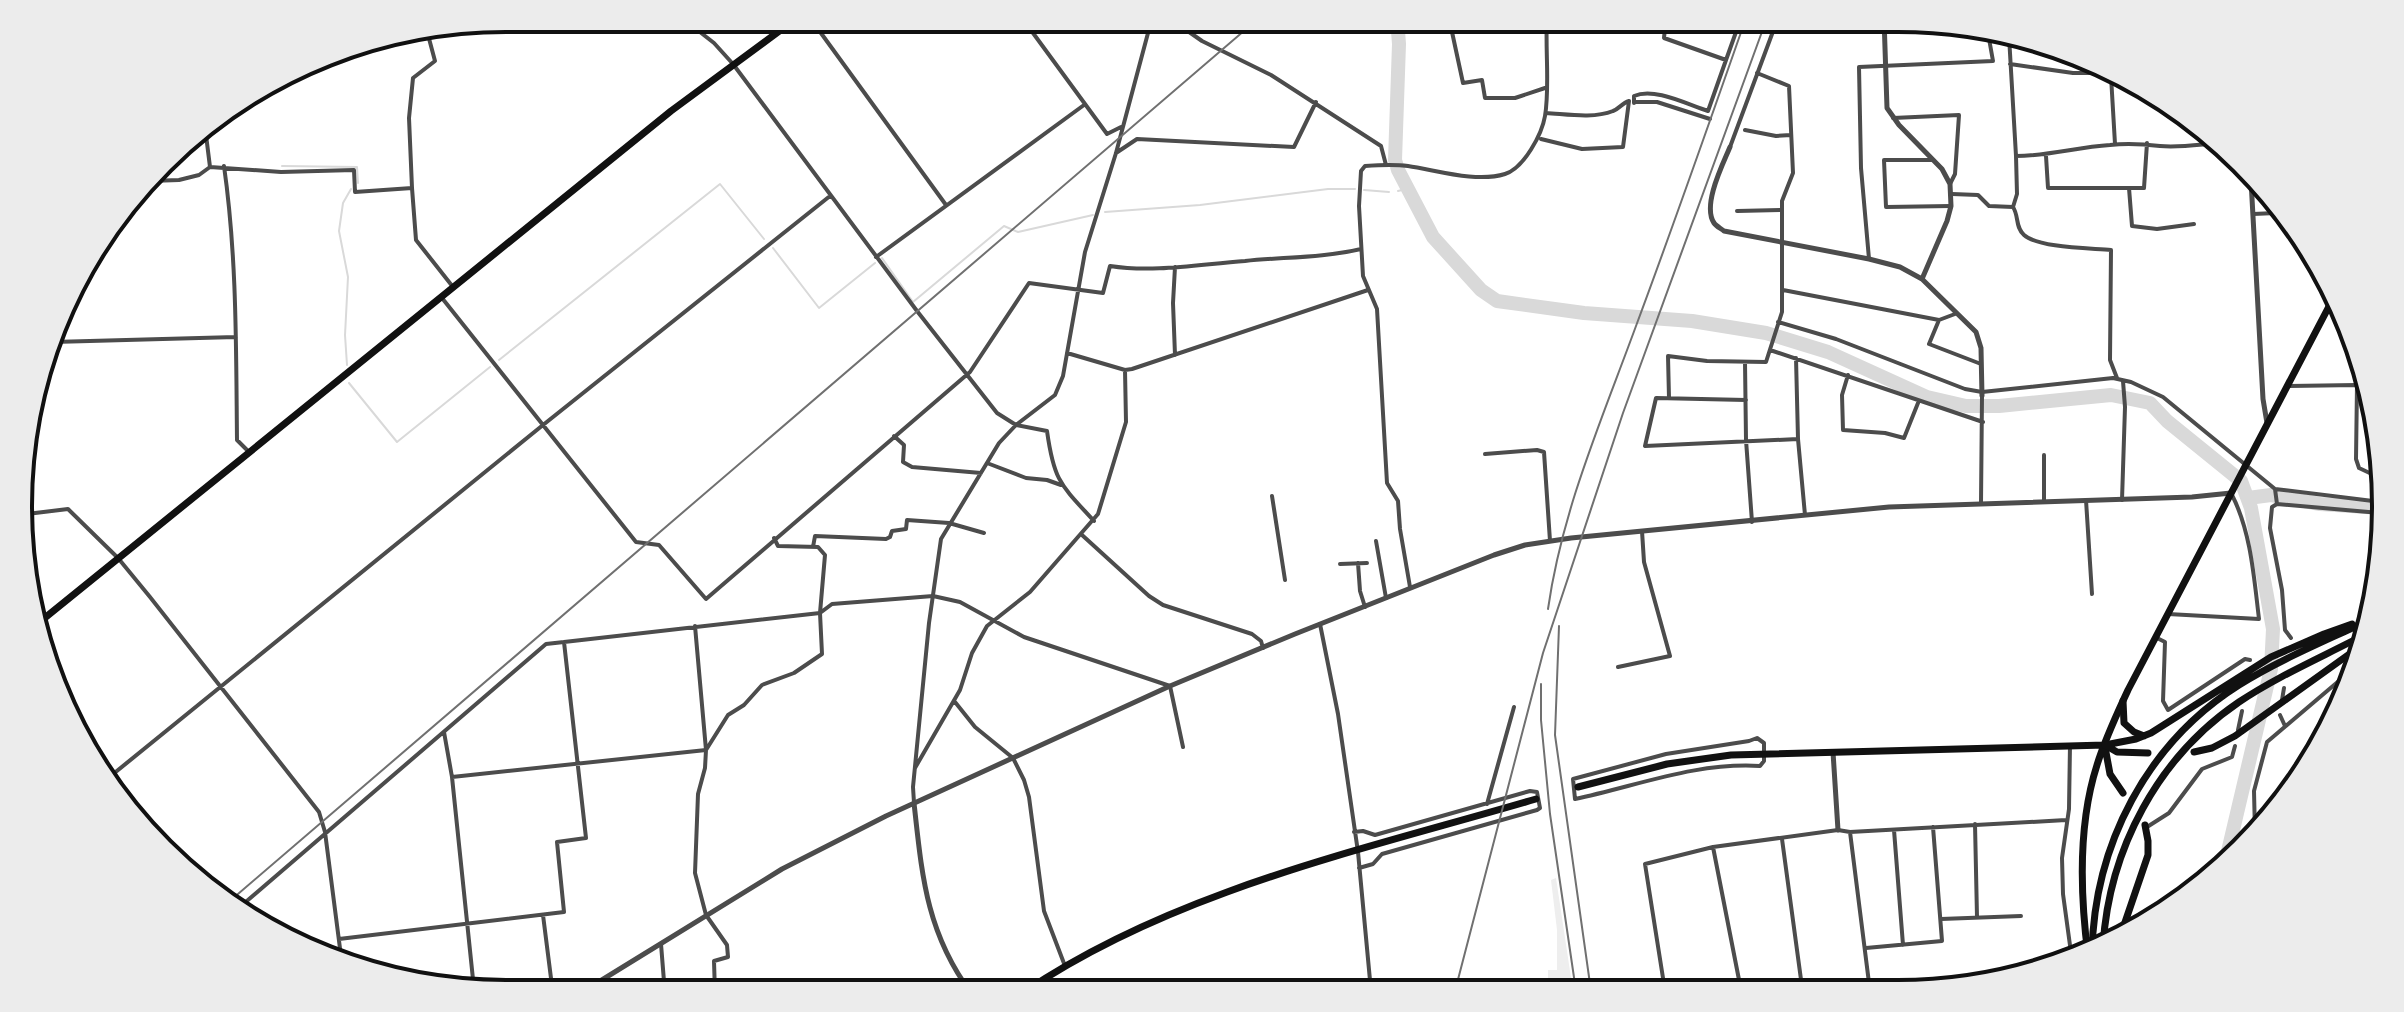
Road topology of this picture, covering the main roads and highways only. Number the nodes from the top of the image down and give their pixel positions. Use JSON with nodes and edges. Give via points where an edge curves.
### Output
{"nodes":[{"id":1,"x":778,"y":32,"type":"edge"},
{"id":2,"x":2328,"y":308,"type":"edge"},
{"id":3,"x":45,"y":617,"type":"edge"},
{"id":4,"x":2357,"y":624,"type":"edge"},
{"id":5,"x":2357,"y":625,"type":"edge"},
{"id":6,"x":2352,"y":641,"type":"edge"},
{"id":7,"x":2348,"y":656,"type":"edge"},
{"id":8,"x":2123,"y":701,"type":"junction"},
{"id":9,"x":2145,"y":736,"type":"junction"},
{"id":10,"x":2105,"y":745,"type":"junction"},
{"id":11,"x":2194,"y":752,"type":"dead end"},
{"id":12,"x":2148,"y":753,"type":"dead end"},
{"id":13,"x":1578,"y":787,"type":"dead end"},
{"id":14,"x":2123,"y":793,"type":"dead end"},
{"id":15,"x":1536,"y":799,"type":"dead end"},
{"id":16,"x":2145,"y":826,"type":"road end"},
{"id":17,"x":2125,"y":921,"type":"edge"},
{"id":18,"x":2105,"y":933,"type":"edge"},
{"id":19,"x":2092,"y":938,"type":"edge"},
{"id":20,"x":2088,"y":940,"type":"edge"},
{"id":21,"x":1043,"y":980,"type":"edge"}],
"edges":[{"from":1,"to":3,"type":"main road","via":[[671,111]]},
{"from":2,"to":8,"type":"main road"},
{"from":4,"to":9,"type":"main road","via":[[2251,664]]},
{"from":5,"to":19,"type":"main road","via":[[2250,679],[2215,703],[2154,765],[2114,838]]},
{"from":6,"to":18,"type":"main road","via":[[2247,696],[2216,719],[2168,769],[2125,845]]},
{"from":7,"to":11,"type":"main road","via":[[2220,745]]},
{"from":8,"to":9,"type":"main road","via":[[2124,723]]},
{"from":8,"to":10,"type":"main road"},
{"from":9,"to":10,"type":"main road"},
{"from":10,"to":12,"type":"main road","via":[[2117,752]]},
{"from":10,"to":13,"type":"main road","via":[[1764,753],[1695,759]]},
{"from":10,"to":14,"type":"main road","via":[[2110,774]]},
{"from":10,"to":20,"type":"main road","via":[[2085,831]]},
{"from":15,"to":21,"type":"main road","via":[[1191,906],[1129,932]]},
{"from":16,"to":17,"type":"main road","via":[[2148,855]]}]}
